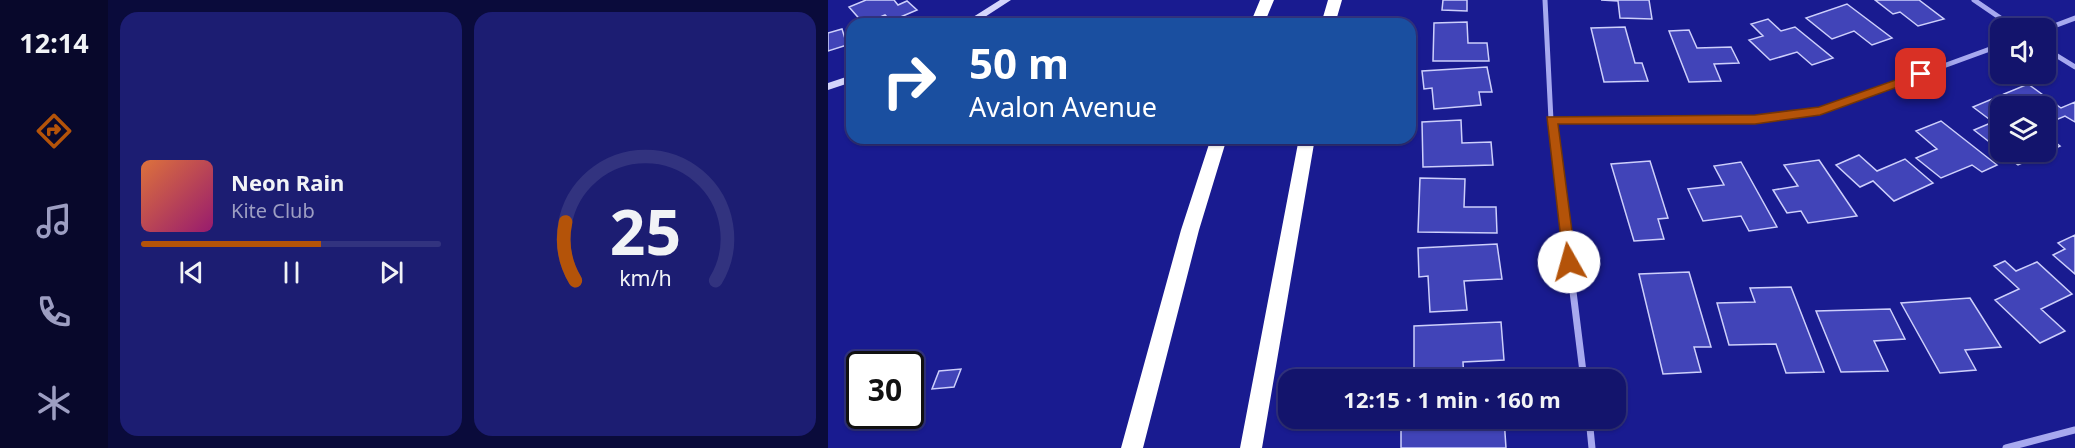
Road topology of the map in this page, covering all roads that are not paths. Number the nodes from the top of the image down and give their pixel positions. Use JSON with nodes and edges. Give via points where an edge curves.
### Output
{"nodes":[{"id":1,"x":1006,"y":0,"type":"edge"},
{"id":2,"x":1267,"y":0,"type":"edge"},
{"id":3,"x":1335,"y":0,"type":"edge"},
{"id":4,"x":1545,"y":0,"type":"edge"},
{"id":5,"x":1974,"y":0,"type":"edge"},
{"id":6,"x":977,"y":18,"type":"edge"},
{"id":7,"x":1260,"y":18,"type":"edge"},
{"id":8,"x":1330,"y":18,"type":"edge"},
{"id":9,"x":2000,"y":18,"type":"edge"},
{"id":10,"x":2075,"y":18,"type":"edge"},
{"id":11,"x":2056,"y":25,"type":"edge"},
{"id":12,"x":1990,"y":49,"type":"edge"},
{"id":13,"x":2056,"y":56,"type":"edge"},
{"id":14,"x":2075,"y":68,"type":"edge"},
{"id":15,"x":846,"y":80,"type":"edge"},
{"id":16,"x":828,"y":87,"type":"edge"},
{"id":17,"x":1551,"y":120,"type":"junction"},
{"id":18,"x":1217,"y":144,"type":"edge"},
{"id":19,"x":1306,"y":144,"type":"edge"},
{"id":20,"x":1583,"y":369,"type":"edge"},
{"id":21,"x":1589,"y":429,"type":"edge"},
{"id":22,"x":2075,"y":430,"type":"edge"},
{"id":23,"x":1132,"y":448,"type":"edge"},
{"id":24,"x":1251,"y":448,"type":"edge"},
{"id":25,"x":1592,"y":448,"type":"edge"},
{"id":26,"x":2006,"y":448,"type":"edge"}],
"edges":[{"from":1,"to":6,"type":"street"},
{"from":2,"to":7,"type":"highway"},
{"from":3,"to":8,"type":"highway"},
{"from":4,"to":17,"type":"street"},
{"from":5,"to":9,"type":"street"},
{"from":10,"to":11,"type":"street"},
{"from":12,"to":17,"type":"street","via":[[1820,111],[1755,120]]},
{"from":13,"to":14,"type":"street"},
{"from":15,"to":16,"type":"street"},
{"from":17,"to":20,"type":"street"},
{"from":18,"to":23,"type":"highway"},
{"from":19,"to":24,"type":"highway"},
{"from":21,"to":25,"type":"street"},
{"from":22,"to":26,"type":"street"}]}
